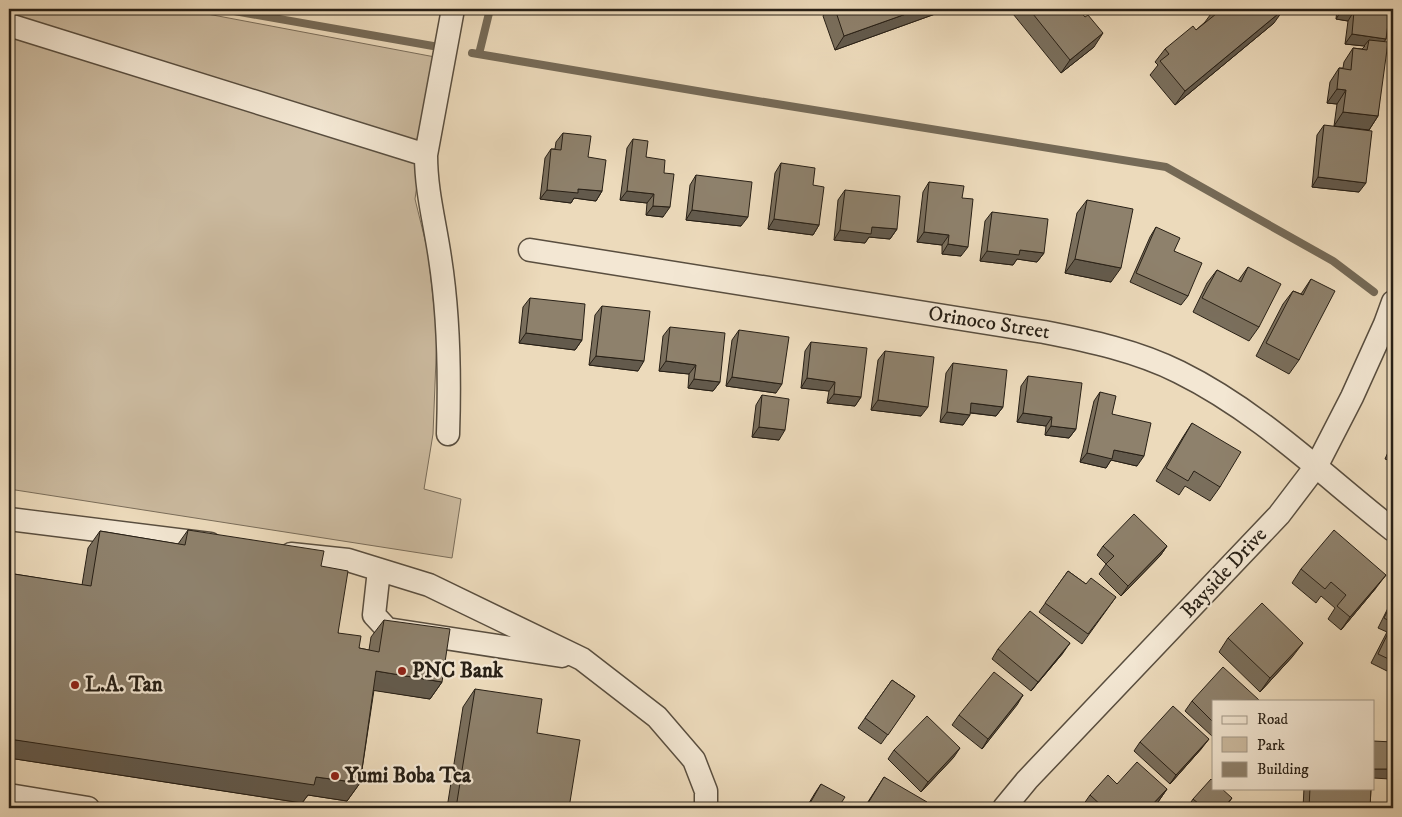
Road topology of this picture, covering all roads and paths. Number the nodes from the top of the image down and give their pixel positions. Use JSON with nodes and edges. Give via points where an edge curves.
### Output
{"nodes":[{"id":1,"x":453,"y":9,"type":"edge"},
{"id":2,"x":9,"y":25,"type":"edge"},
{"id":3,"x":426,"y":155,"type":"junction"},
{"id":4,"x":530,"y":250,"type":"dead end"},
{"id":5,"x":1393,"y":302,"type":"edge"},
{"id":6,"x":448,"y":434,"type":"dead end"},
{"id":7,"x":1317,"y":465,"type":"junction"},
{"id":8,"x":9,"y":519,"type":"edge"},
{"id":9,"x":1393,"y":530,"type":"edge"},
{"id":10,"x":232,"y":546,"type":"edge"},
{"id":11,"x":270,"y":551,"type":"edge"},
{"id":12,"x":379,"y":570,"type":"junction"},
{"id":13,"x":582,"y":659,"type":"junction"},
{"id":14,"x":22,"y":801,"type":"edge"},
{"id":15,"x":88,"y":808,"type":"edge"},
{"id":16,"x":706,"y":808,"type":"edge"},
{"id":17,"x":1004,"y":808,"type":"edge"}],
"edges":[{"from":1,"to":3,"type":"street"},
{"from":2,"to":3,"type":"street"},
{"from":3,"to":6,"type":"street","via":[[426,180],[447,314]]},
{"from":4,"to":7,"type":"street","name":"Orinoco Street","via":[[1087,340],[1177,371],[1216,392],[1258,419]]},
{"from":5,"to":7,"type":"street","name":"Bayside Drive","via":[[1352,397]]},
{"from":7,"to":9,"type":"street","name":"Orinoco Street"},
{"from":7,"to":17,"type":"street","name":"Bayside Drive","via":[[1278,515]]},
{"from":8,"to":10,"type":"street"},
{"from":11,"to":12,"type":"street","via":[[348,560]]},
{"from":12,"to":13,"type":"street","via":[[428,584]]},
{"from":12,"to":13,"type":"street","via":[[374,615],[387,628]]},
{"from":13,"to":16,"type":"street","via":[[656,717],[694,760],[706,791]]},
{"from":14,"to":15,"type":"street"}]}
